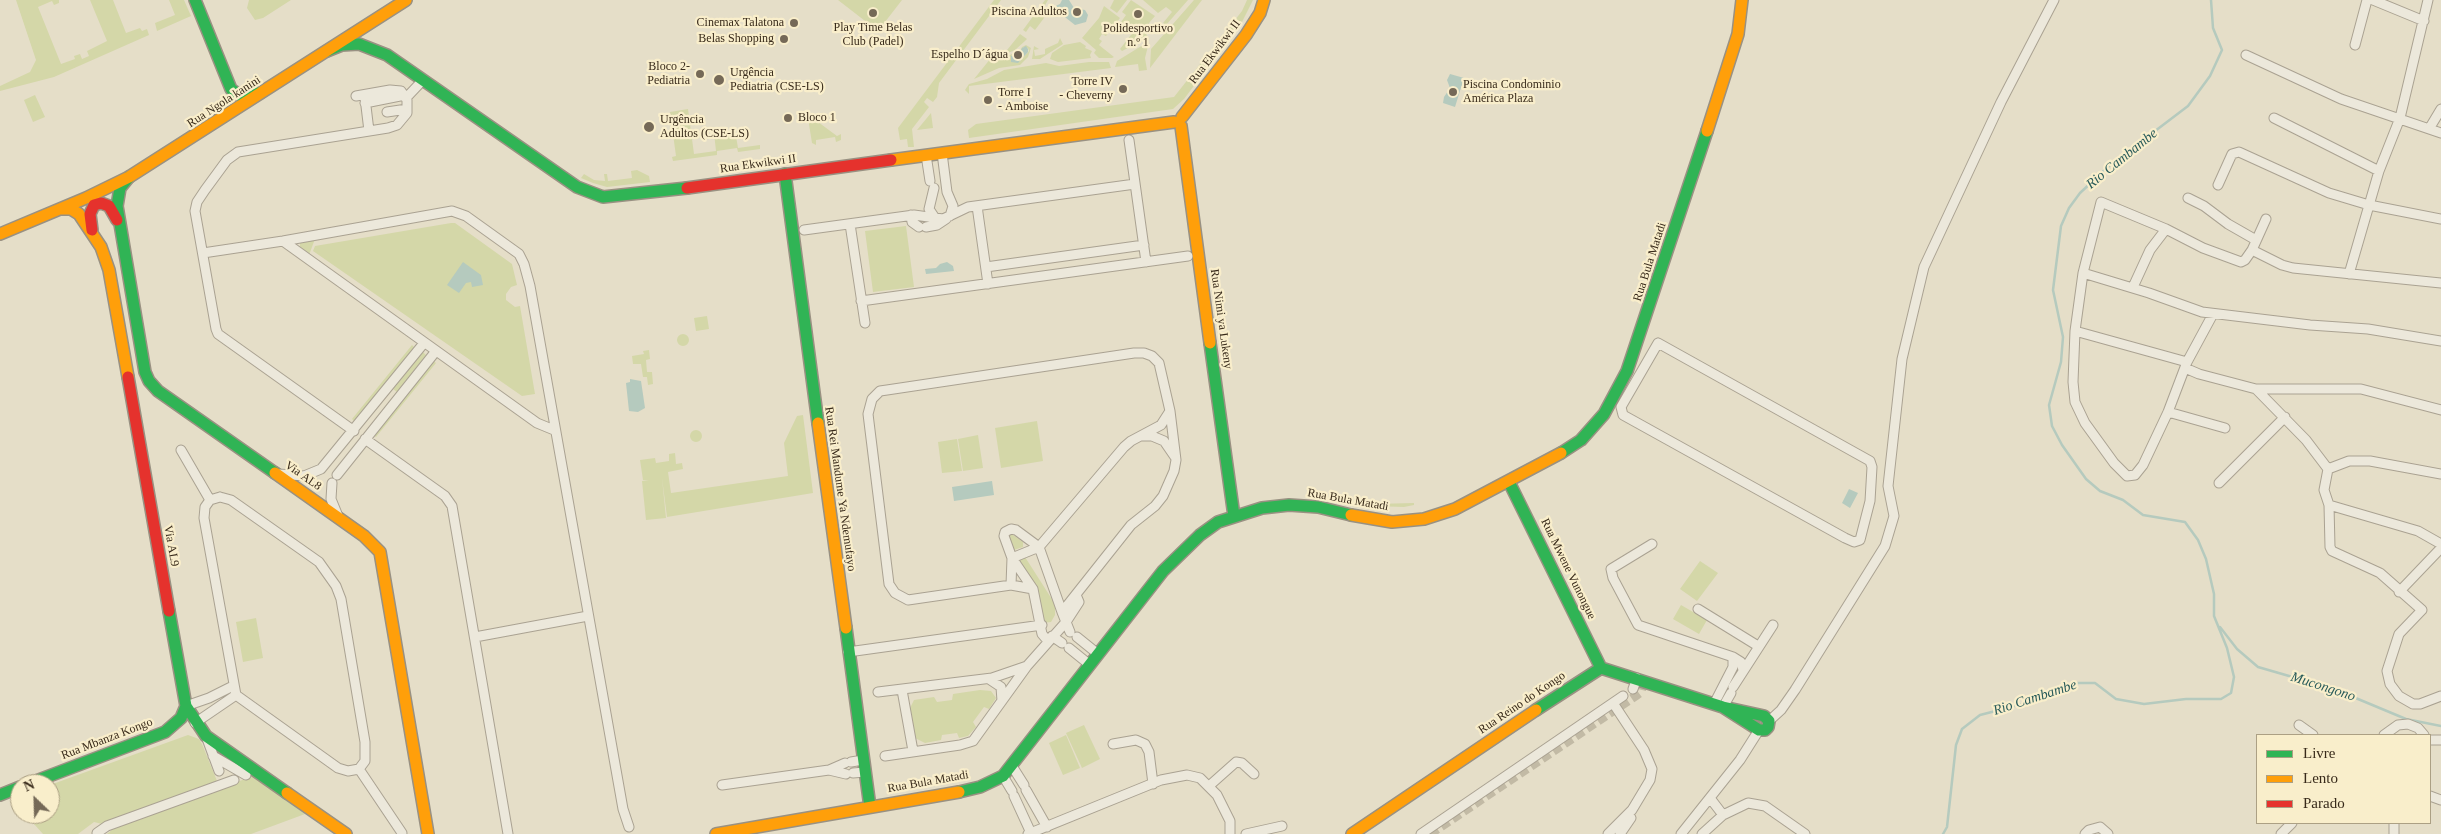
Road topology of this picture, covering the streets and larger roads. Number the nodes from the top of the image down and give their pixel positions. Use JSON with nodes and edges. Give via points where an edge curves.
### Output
{"nodes":[{"id":1,"x":195,"y":0,"type":"edge"},
{"id":2,"x":406,"y":0,"type":"edge"},
{"id":3,"x":1264,"y":0,"type":"edge"},
{"id":4,"x":1742,"y":0,"type":"edge"},
{"id":5,"x":2054,"y":0,"type":"edge"},
{"id":6,"x":2367,"y":0,"type":"edge"},
{"id":7,"x":2373,"y":0,"type":"edge"},
{"id":8,"x":2428,"y":0,"type":"edge"},
{"id":9,"x":377,"y":19,"type":"junction"},
{"id":10,"x":2424,"y":21,"type":"junction"},
{"id":11,"x":2355,"y":45,"type":"dead end"},
{"id":12,"x":327,"y":51,"type":"junction"},
{"id":13,"x":2246,"y":54,"type":"dead end"},
{"id":14,"x":387,"y":55,"type":"junction"},
{"id":15,"x":423,"y":80,"type":"junction"},
{"id":16,"x":266,"y":92,"type":"junction"},
{"id":17,"x":406,"y":96,"type":"junction"},
{"id":18,"x":407,"y":109,"type":"junction"},
{"id":19,"x":2441,"y":109,"type":"edge"},
{"id":20,"x":388,"y":112,"type":"dead end"},
{"id":21,"x":2274,"y":118,"type":"dead end"},
{"id":22,"x":2400,"y":118,"type":"junction"},
{"id":23,"x":1179,"y":122,"type":"junction"},
{"id":24,"x":2429,"y":129,"type":"junction"},
{"id":25,"x":369,"y":130,"type":"junction"},
{"id":26,"x":2441,"y":133,"type":"edge"},
{"id":27,"x":1129,"y":140,"type":"dead end"},
{"id":28,"x":942,"y":153,"type":"junction"},
{"id":29,"x":928,"y":155,"type":"junction"},
{"id":30,"x":2378,"y":172,"type":"junction"},
{"id":31,"x":785,"y":174,"type":"junction"},
{"id":32,"x":129,"y":177,"type":"junction"},
{"id":33,"x":1135,"y":184,"type":"junction"},
{"id":34,"x":2218,"y":185,"type":"dead end"},
{"id":35,"x":2188,"y":198,"type":"dead end"},
{"id":36,"x":951,"y":200,"type":"junction"},
{"id":37,"x":930,"y":203,"type":"junction"},
{"id":38,"x":2370,"y":205,"type":"junction"},
{"id":39,"x":977,"y":206,"type":"junction"},
{"id":40,"x":968,"y":207,"type":"junction"},
{"id":41,"x":61,"y":209,"type":"junction"},
{"id":42,"x":49,"y":213,"type":"junction"},
{"id":43,"x":912,"y":215,"type":"junction"},
{"id":44,"x":948,"y":217,"type":"junction"},
{"id":45,"x":935,"y":218,"type":"junction"},
{"id":46,"x":2266,"y":219,"type":"dead end"},
{"id":47,"x":2441,"y":219,"type":"edge"},
{"id":48,"x":850,"y":224,"type":"junction"},
{"id":49,"x":0,"y":227,"type":"edge"},
{"id":50,"x":2166,"y":229,"type":"junction"},
{"id":51,"x":120,"y":230,"type":"junction"},
{"id":52,"x":804,"y":230,"type":"dead end"},
{"id":53,"x":0,"y":234,"type":"edge"},
{"id":54,"x":94,"y":237,"type":"junction"},
{"id":55,"x":2256,"y":240,"type":"junction"},
{"id":56,"x":283,"y":241,"type":"junction"},
{"id":57,"x":1144,"y":245,"type":"junction"},
{"id":58,"x":2252,"y":250,"type":"junction"},
{"id":59,"x":203,"y":253,"type":"junction"},
{"id":60,"x":1188,"y":256,"type":"dead end"},
{"id":61,"x":1146,"y":262,"type":"junction"},
{"id":62,"x":986,"y":267,"type":"junction"},
{"id":63,"x":2083,"y":273,"type":"junction"},
{"id":64,"x":2348,"y":274,"type":"junction"},
{"id":65,"x":2441,"y":283,"type":"edge"},
{"id":66,"x":988,"y":284,"type":"junction"},
{"id":67,"x":2133,"y":287,"type":"junction"},
{"id":68,"x":861,"y":301,"type":"junction"},
{"id":69,"x":135,"y":304,"type":"junction"},
{"id":70,"x":116,"y":307,"type":"junction"},
{"id":71,"x":2213,"y":314,"type":"junction"},
{"id":72,"x":865,"y":323,"type":"dead end"},
{"id":73,"x":2075,"y":331,"type":"junction"},
{"id":74,"x":424,"y":342,"type":"junction"},
{"id":75,"x":2441,"y":342,"type":"edge"},
{"id":76,"x":436,"y":351,"type":"junction"},
{"id":77,"x":2186,"y":365,"type":"junction"},
{"id":78,"x":145,"y":372,"type":"junction"},
{"id":79,"x":1625,"y":373,"type":"junction"},
{"id":80,"x":127,"y":377,"type":"junction"},
{"id":81,"x":1638,"y":380,"type":"junction"},
{"id":82,"x":2256,"y":389,"type":"junction"},
{"id":83,"x":374,"y":407,"type":"junction"},
{"id":84,"x":2441,"y":410,"type":"edge"},
{"id":85,"x":1170,"y":411,"type":"junction"},
{"id":86,"x":2168,"y":412,"type":"junction"},
{"id":87,"x":385,"y":415,"type":"junction"},
{"id":88,"x":2285,"y":417,"type":"junction"},
{"id":89,"x":2225,"y":428,"type":"dead end"},
{"id":90,"x":554,"y":430,"type":"junction"},
{"id":91,"x":354,"y":431,"type":"junction"},
{"id":92,"x":1140,"y":436,"type":"junction"},
{"id":93,"x":365,"y":439,"type":"junction"},
{"id":94,"x":182,"y":450,"type":"dead end"},
{"id":95,"x":1176,"y":460,"type":"junction"},
{"id":96,"x":2328,"y":469,"type":"junction"},
{"id":97,"x":274,"y":473,"type":"junction"},
{"id":98,"x":2441,"y":474,"type":"edge"},
{"id":99,"x":1509,"y":482,"type":"junction"},
{"id":100,"x":2219,"y":483,"type":"dead end"},
{"id":101,"x":210,"y":500,"type":"junction"},
{"id":102,"x":2329,"y":505,"type":"junction"},
{"id":103,"x":1234,"y":516,"type":"junction"},
{"id":104,"x":340,"y":518,"type":"junction"},
{"id":105,"x":1652,"y":544,"type":"dead end"},
{"id":106,"x":2441,"y":544,"type":"edge"},
{"id":107,"x":1039,"y":547,"type":"junction"},
{"id":108,"x":2441,"y":548,"type":"edge"},
{"id":109,"x":1012,"y":558,"type":"junction"},
{"id":110,"x":1011,"y":585,"type":"junction"},
{"id":111,"x":1033,"y":589,"type":"junction"},
{"id":112,"x":2399,"y":592,"type":"junction"},
{"id":113,"x":1076,"y":595,"type":"junction"},
{"id":114,"x":1698,"y":609,"type":"dead end"},
{"id":115,"x":1062,"y":612,"type":"junction"},
{"id":116,"x":588,"y":616,"type":"junction"},
{"id":117,"x":1066,"y":622,"type":"junction"},
{"id":118,"x":1042,"y":625,"type":"junction"},
{"id":119,"x":1773,"y":625,"type":"dead end"},
{"id":120,"x":475,"y":637,"type":"junction"},
{"id":121,"x":1050,"y":638,"type":"junction"},
{"id":122,"x":1758,"y":646,"type":"junction"},
{"id":123,"x":848,"y":652,"type":"junction"},
{"id":124,"x":1098,"y":654,"type":"junction"},
{"id":125,"x":1732,"y":657,"type":"junction"},
{"id":126,"x":1090,"y":665,"type":"junction"},
{"id":127,"x":1027,"y":666,"type":"junction"},
{"id":128,"x":1601,"y":668,"type":"junction"},
{"id":129,"x":1743,"y":670,"type":"junction"},
{"id":130,"x":1636,"y":678,"type":"junction"},
{"id":131,"x":986,"y":679,"type":"junction"},
{"id":132,"x":1725,"y":681,"type":"junction"},
{"id":133,"x":233,"y":686,"type":"junction"},
{"id":134,"x":1733,"y":688,"type":"junction"},
{"id":135,"x":1632,"y":689,"type":"dead end"},
{"id":136,"x":902,"y":690,"type":"junction"},
{"id":137,"x":878,"y":692,"type":"dead end"},
{"id":138,"x":236,"y":695,"type":"junction"},
{"id":139,"x":2441,"y":696,"type":"edge"},
{"id":140,"x":1618,"y":699,"type":"junction"},
{"id":141,"x":1002,"y":703,"type":"junction"},
{"id":142,"x":1719,"y":705,"type":"junction"},
{"id":143,"x":186,"y":706,"type":"junction"},
{"id":144,"x":1769,"y":721,"type":"junction"},
{"id":145,"x":195,"y":723,"type":"junction"},
{"id":146,"x":2299,"y":725,"type":"dead end"},
{"id":147,"x":1759,"y":730,"type":"junction"},
{"id":148,"x":2312,"y":734,"type":"edge"},
{"id":149,"x":2385,"y":734,"type":"edge"},
{"id":150,"x":2423,"y":734,"type":"edge"},
{"id":151,"x":206,"y":736,"type":"junction"},
{"id":152,"x":1113,"y":744,"type":"dead end"},
{"id":153,"x":912,"y":751,"type":"junction"},
{"id":154,"x":213,"y":756,"type":"junction"},
{"id":155,"x":885,"y":756,"type":"dead end"},
{"id":156,"x":853,"y":762,"type":"junction"},
{"id":157,"x":1012,"y":766,"type":"junction"},
{"id":158,"x":358,"y":769,"type":"junction"},
{"id":159,"x":829,"y":770,"type":"junction"},
{"id":160,"x":855,"y":773,"type":"junction"},
{"id":161,"x":54,"y":774,"type":"edge"},
{"id":162,"x":1254,"y":774,"type":"dead end"},
{"id":163,"x":244,"y":776,"type":"junction"},
{"id":164,"x":1003,"y":776,"type":"junction"},
{"id":165,"x":221,"y":777,"type":"junction"},
{"id":166,"x":1153,"y":784,"type":"junction"},
{"id":167,"x":722,"y":785,"type":"dead end"},
{"id":168,"x":1024,"y":786,"type":"junction"},
{"id":169,"x":1209,"y":786,"type":"junction"},
{"id":170,"x":1012,"y":791,"type":"junction"},
{"id":171,"x":1710,"y":798,"type":"junction"},
{"id":172,"x":870,"y":807,"type":"junction"},
{"id":173,"x":1723,"y":815,"type":"junction"},
{"id":174,"x":1041,"y":817,"type":"junction"},
{"id":175,"x":1027,"y":824,"type":"junction"},
{"id":176,"x":2291,"y":824,"type":"edge"},
{"id":177,"x":1282,"y":826,"type":"dead end"},
{"id":178,"x":629,"y":827,"type":"dead end"},
{"id":179,"x":1047,"y":827,"type":"junction"},
{"id":180,"x":97,"y":833,"type":"edge"},
{"id":181,"x":402,"y":833,"type":"edge"},
{"id":182,"x":346,"y":834,"type":"edge"},
{"id":183,"x":428,"y":834,"type":"edge"},
{"id":184,"x":508,"y":834,"type":"edge"},
{"id":185,"x":716,"y":834,"type":"edge"},
{"id":186,"x":1030,"y":834,"type":"edge"},
{"id":187,"x":1230,"y":834,"type":"edge"},
{"id":188,"x":1246,"y":834,"type":"edge"},
{"id":189,"x":1352,"y":834,"type":"edge"},
{"id":190,"x":1421,"y":834,"type":"edge"},
{"id":191,"x":1608,"y":834,"type":"edge"},
{"id":192,"x":1620,"y":834,"type":"edge"},
{"id":193,"x":1681,"y":834,"type":"edge"},
{"id":194,"x":1702,"y":834,"type":"edge"},
{"id":195,"x":1804,"y":834,"type":"edge"},
{"id":196,"x":2085,"y":834,"type":"edge"},
{"id":197,"x":2108,"y":834,"type":"edge"},
{"id":198,"x":2281,"y":834,"type":"edge"}],
"edges":[{"from":1,"to":16,"type":"street","via":[[231,88],[245,96]]},
{"from":2,"to":9,"type":"street","name":"Rua Ngola kanini"},
{"from":3,"to":23,"type":"street","name":"Rua Ekwikwi II","via":[[1246,35]]},
{"from":4,"to":79,"type":"street","name":"Rua Bula Matadi","via":[[1738,34],[1644,324]]},
{"from":5,"to":144,"type":"street","via":[[2000,102],[1924,267],[1902,359],[1888,486],[1894,516],[1885,546],[1795,690]]},
{"from":6,"to":11,"type":"street"},
{"from":7,"to":10,"type":"street"},
{"from":8,"to":10,"type":"street"},
{"from":9,"to":12,"type":"street","name":"Rua Ngola kanini"},
{"from":9,"to":14,"type":"street","name":"Rua Ekwikwi II","via":[[371,37]]},
{"from":10,"to":22,"type":"street"},
{"from":12,"to":14,"type":"street","name":"Rua Ekwikwi II","via":[[342,45],[359,44]]},
{"from":12,"to":16,"type":"street","name":"Rua Ngola kanini"},
{"from":13,"to":22,"type":"street","via":[[2341,99]]},
{"from":14,"to":15,"type":"street","name":"Rua Ekwikwi II"},
{"from":15,"to":17,"type":"street"},
{"from":15,"to":31,"type":"street","name":"Rua Ekwikwi II","via":[[577,187],[603,197]]},
{"from":16,"to":32,"type":"street","name":"Rua Ngola kanini"},
{"from":17,"to":18,"type":"street"},
{"from":17,"to":25,"type":"street","via":[[362,98]]},
{"from":18,"to":20,"type":"street"},
{"from":18,"to":25,"type":"street","via":[[404,119],[397,125]]},
{"from":19,"to":24,"type":"street"},
{"from":21,"to":30,"type":"street"},
{"from":22,"to":24,"type":"street"},
{"from":22,"to":30,"type":"street"},
{"from":23,"to":28,"type":"street","name":"Rua Ekwikwi II"},
{"from":23,"to":103,"type":"street","name":"Rua Nimi ya Lukeny"},
{"from":24,"to":26,"type":"street"},
{"from":25,"to":59,"type":"street","via":[[232,154],[196,206]]},
{"from":27,"to":33,"type":"street"},
{"from":28,"to":29,"type":"street","name":"Rua Ekwikwi II"},
{"from":28,"to":36,"type":"street"},
{"from":29,"to":31,"type":"street","name":"Rua Ekwikwi II"},
{"from":29,"to":37,"type":"street","via":[[932,184]]},
{"from":30,"to":38,"type":"street"},
{"from":31,"to":123,"type":"street","name":"Rua Rei Mandume Ya Ndemufayo"},
{"from":32,"to":41,"type":"street","name":"Rua Ngola kanini"},
{"from":32,"to":51,"type":"street","name":"Via AL8","via":[[120,188],[118,197]]},
{"from":33,"to":39,"type":"street"},
{"from":33,"to":57,"type":"street"},
{"from":34,"to":38,"type":"street","via":[[2232,154],[2239,152],[2329,193]]},
{"from":35,"to":55,"type":"street"},
{"from":36,"to":37,"type":"street","via":[[937,196]]},
{"from":36,"to":40,"type":"street"},
{"from":36,"to":44,"type":"street","via":[[953,209]]},
{"from":37,"to":43,"type":"street"},
{"from":37,"to":45,"type":"street","via":[[930,213]]},
{"from":38,"to":47,"type":"street"},
{"from":38,"to":64,"type":"street"},
{"from":39,"to":40,"type":"street"},
{"from":39,"to":62,"type":"street"},
{"from":40,"to":44,"type":"street"},
{"from":41,"to":42,"type":"street","name":"Rua Ngola kanini"},
{"from":41,"to":54,"type":"street","name":"Via AL9","via":[[71,209],[79,214]]},
{"from":42,"to":49,"type":"street","name":"Rua Ngola kanini"},
{"from":42,"to":53,"type":"street","name":"Rua Ngola kanini"},
{"from":43,"to":44,"type":"street","via":[[912,222],[922,227],[937,225]]},
{"from":43,"to":45,"type":"street"},
{"from":43,"to":48,"type":"street"},
{"from":44,"to":45,"type":"street"},
{"from":46,"to":55,"type":"street"},
{"from":48,"to":52,"type":"street"},
{"from":48,"to":68,"type":"street"},
{"from":50,"to":58,"type":"street","via":[[2237,262],[2245,260]]},
{"from":50,"to":63,"type":"street","via":[[2102,202]]},
{"from":50,"to":67,"type":"street","via":[[2150,250]]},
{"from":51,"to":54,"type":"street","via":[[109,206],[101,203],[94,205],[90,214]]},
{"from":51,"to":69,"type":"street","name":"Via AL8"},
{"from":54,"to":70,"type":"street","name":"Via AL9","via":[[106,260]]},
{"from":55,"to":58,"type":"street"},
{"from":56,"to":59,"type":"street"},
{"from":56,"to":74,"type":"street"},
{"from":56,"to":90,"type":"street","via":[[452,211],[466,216],[514,249],[524,264],[530,286]]},
{"from":57,"to":61,"type":"street"},
{"from":57,"to":62,"type":"street"},
{"from":58,"to":64,"type":"street","via":[[2288,266]]},
{"from":59,"to":91,"type":"street","via":[[218,334]]},
{"from":60,"to":61,"type":"street"},
{"from":61,"to":66,"type":"street"},
{"from":62,"to":66,"type":"street"},
{"from":63,"to":67,"type":"street"},
{"from":63,"to":73,"type":"street"},
{"from":64,"to":65,"type":"street"},
{"from":66,"to":68,"type":"street"},
{"from":67,"to":71,"type":"street"},
{"from":68,"to":72,"type":"street"},
{"from":69,"to":70,"type":"street","via":[[131,298],[122,297]]},
{"from":69,"to":78,"type":"street","name":"Via AL8"},
{"from":70,"to":80,"type":"street","name":"Via AL9"},
{"from":71,"to":75,"type":"street","via":[[2368,329]]},
{"from":71,"to":77,"type":"street"},
{"from":73,"to":77,"type":"street"},
{"from":73,"to":86,"type":"street","via":[[2075,402],[2085,423],[2121,472],[2127,476],[2135,475],[2143,466]]},
{"from":74,"to":76,"type":"street"},
{"from":74,"to":83,"type":"street"},
{"from":76,"to":87,"type":"street"},
{"from":76,"to":90,"type":"street","via":[[537,423]]},
{"from":77,"to":82,"type":"street","via":[[2199,374]]},
{"from":77,"to":86,"type":"street"},
{"from":78,"to":80,"type":"street","via":[[146,380],[141,385],[132,384]]},
{"from":78,"to":97,"type":"street","name":"Via AL8","via":[[158,391]]},
{"from":79,"to":81,"type":"street"},
{"from":79,"to":99,"type":"street","name":"Rua Bula Matadi","via":[[1604,414],[1581,440]]},
{"from":80,"to":143,"type":"street","name":"Via AL9"},
{"from":81,"to":81,"type":"street","via":[[1621,407],[1623,414],[1844,538],[1854,542],[1860,540],[1870,501],[1872,467],[1868,459],[1662,345],[1656,344]]},
{"from":82,"to":84,"type":"street","via":[[2361,389]]},
{"from":82,"to":88,"type":"street"},
{"from":83,"to":87,"type":"street"},
{"from":83,"to":91,"type":"street"},
{"from":85,"to":92,"type":"street","via":[[1161,426]]},
{"from":85,"to":95,"type":"street"},
{"from":85,"to":110,"type":"street","via":[[1159,363],[1144,353],[875,394],[868,414],[889,584],[895,593],[903,599],[920,600]]},
{"from":86,"to":89,"type":"street"},
{"from":87,"to":93,"type":"street"},
{"from":88,"to":96,"type":"street"},
{"from":88,"to":100,"type":"street"},
{"from":90,"to":116,"type":"street"},
{"from":91,"to":97,"type":"street","via":[[316,472],[292,476]]},
{"from":92,"to":95,"type":"street","via":[[1164,441]]},
{"from":92,"to":107,"type":"street","via":[[1124,448]]},
{"from":93,"to":104,"type":"street","via":[[334,479],[332,504]]},
{"from":93,"to":120,"type":"street","via":[[449,501],[454,512]]},
{"from":94,"to":101,"type":"street"},
{"from":95,"to":113,"type":"street","via":[[1163,496],[1131,524]]},
{"from":96,"to":98,"type":"street","via":[[2339,463],[2360,460]]},
{"from":96,"to":102,"type":"street","via":[[2324,490]]},
{"from":97,"to":104,"type":"street","name":"Via AL8"},
{"from":99,"to":103,"type":"street","name":"Rua Bula Matadi","via":[[1455,509],[1424,519],[1370,520],[1318,507],[1289,505]]},
{"from":99,"to":128,"type":"street","name":"Rua Mwene Vunongue"},
{"from":101,"to":133,"type":"street","via":[[205,507],[204,518]]},
{"from":101,"to":158,"type":"street","via":[[220,497],[231,500],[319,562],[333,580],[341,599],[365,742],[364,761]]},
{"from":102,"to":106,"type":"street","via":[[2418,531]]},
{"from":102,"to":112,"type":"street","via":[[2332,551],[2373,569]]},
{"from":103,"to":124,"type":"street","name":"Rua Bula Matadi","via":[[1200,534],[1180,552]]},
{"from":104,"to":183,"type":"street","name":"Via AL8","via":[[380,552]]},
{"from":105,"to":125,"type":"street","via":[[1611,569],[1638,625]]},
{"from":107,"to":109,"type":"street"},
{"from":107,"to":109,"type":"street","via":[[1011,529],[1004,532],[1004,536]]},
{"from":107,"to":115,"type":"street"},
{"from":108,"to":112,"type":"street"},
{"from":109,"to":110,"type":"street"},
{"from":109,"to":111,"type":"street"},
{"from":110,"to":111,"type":"street"},
{"from":111,"to":118,"type":"street"},
{"from":112,"to":139,"type":"street","via":[[2422,610],[2399,634],[2387,671],[2390,684],[2399,696],[2413,704]]},
{"from":113,"to":115,"type":"street"},
{"from":113,"to":117,"type":"street","via":[[1079,602]]},
{"from":114,"to":122,"type":"street"},
{"from":115,"to":117,"type":"street"},
{"from":116,"to":120,"type":"street"},
{"from":116,"to":178,"type":"street"},
{"from":117,"to":121,"type":"street"},
{"from":117,"to":124,"type":"street","via":[[1074,635]]},
{"from":118,"to":121,"type":"street","via":[[1042,634]]},
{"from":118,"to":123,"type":"street"},
{"from":119,"to":122,"type":"street"},
{"from":120,"to":184,"type":"street"},
{"from":121,"to":126,"type":"street","via":[[1065,645]]},
{"from":121,"to":127,"type":"street"},
{"from":122,"to":129,"type":"street"},
{"from":123,"to":156,"type":"street","name":"Rua Rei Mandume Ya Ndemufayo"},
{"from":124,"to":126,"type":"street","name":"Rua Bula Matadi"},
{"from":125,"to":129,"type":"street","via":[[1741,662]]},
{"from":125,"to":132,"type":"street","via":[[1733,667]]},
{"from":126,"to":157,"type":"street","name":"Rua Bula Matadi"},
{"from":127,"to":131,"type":"street"},
{"from":127,"to":141,"type":"street"},
{"from":128,"to":130,"type":"street"},
{"from":128,"to":189,"type":"street","name":"Rua Reino do Kongo"},
{"from":129,"to":134,"type":"street"},
{"from":130,"to":135,"type":"street"},
{"from":130,"to":142,"type":"street"},
{"from":131,"to":136,"type":"street"},
{"from":131,"to":141,"type":"street","via":[[1001,686]]},
{"from":132,"to":134,"type":"street"},
{"from":132,"to":142,"type":"street"},
{"from":133,"to":138,"type":"street"},
{"from":133,"to":143,"type":"street"},
{"from":134,"to":142,"type":"street"},
{"from":136,"to":137,"type":"street"},
{"from":136,"to":153,"type":"street"},
{"from":138,"to":145,"type":"street"},
{"from":138,"to":158,"type":"street","via":[[338,768]]},
{"from":140,"to":190,"type":"street"},
{"from":140,"to":191,"type":"street","via":[[1652,769],[1650,780],[1632,810]]},
{"from":140,"to":192,"type":"street","via":[[1654,758],[1656,770],[1655,782]]},
{"from":141,"to":153,"type":"street","via":[[972,741]]},
{"from":142,"to":144,"type":"street","via":[[1764,716]]},
{"from":142,"to":147,"type":"street"},
{"from":143,"to":145,"type":"street","name":"Via AL9"},
{"from":143,"to":161,"type":"street","name":"Rua Mbanza Kongo","via":[[181,718],[165,732]]},
{"from":144,"to":147,"type":"street","via":[[1765,730]]},
{"from":145,"to":151,"type":"street","name":"Via AL9"},
{"from":146,"to":148,"type":"street"},
{"from":147,"to":171,"type":"street"},
{"from":149,"to":150,"type":"street","via":[[2398,725],[2408,724]]},
{"from":151,"to":154,"type":"street"},
{"from":151,"to":163,"type":"street","name":"Via AL9"},
{"from":152,"to":166,"type":"street","via":[[1136,740],[1145,744]]},
{"from":153,"to":155,"type":"street"},
{"from":154,"to":163,"type":"street"},
{"from":154,"to":165,"type":"street"},
{"from":156,"to":159,"type":"street"},
{"from":156,"to":160,"type":"street","name":"Rua Rei Mandume Ya Ndemufayo"},
{"from":157,"to":164,"type":"street","name":"Rua Bula Matadi"},
{"from":157,"to":168,"type":"street"},
{"from":158,"to":181,"type":"street"},
{"from":159,"to":160,"type":"street"},
{"from":159,"to":167,"type":"street"},
{"from":160,"to":172,"type":"street","name":"Rua Rei Mandume Ya Ndemufayo"},
{"from":162,"to":169,"type":"street","via":[[1236,762]]},
{"from":163,"to":165,"type":"street"},
{"from":163,"to":182,"type":"street","name":"Via AL9"},
{"from":164,"to":170,"type":"street"},
{"from":164,"to":172,"type":"street","name":"Rua Bula Matadi","via":[[980,787]]},
{"from":165,"to":180,"type":"street"},
{"from":166,"to":169,"type":"street","via":[[1187,775],[1200,778]]},
{"from":166,"to":179,"type":"street"},
{"from":168,"to":170,"type":"street"},
{"from":168,"to":174,"type":"street"},
{"from":169,"to":187,"type":"street","via":[[1224,806],[1230,821]]},
{"from":170,"to":175,"type":"street"},
{"from":171,"to":173,"type":"street"},
{"from":171,"to":193,"type":"street"},
{"from":172,"to":185,"type":"street","name":"Rua Bula Matadi"},
{"from":173,"to":194,"type":"street"},
{"from":173,"to":195,"type":"street","via":[[1748,803],[1757,803]]},
{"from":174,"to":175,"type":"street"},
{"from":174,"to":179,"type":"street"},
{"from":175,"to":186,"type":"street"},
{"from":176,"to":198,"type":"street"},
{"from":177,"to":188,"type":"street"},
{"from":179,"to":186,"type":"street"},
{"from":196,"to":197,"type":"street","via":[[2100,827]]}]}
